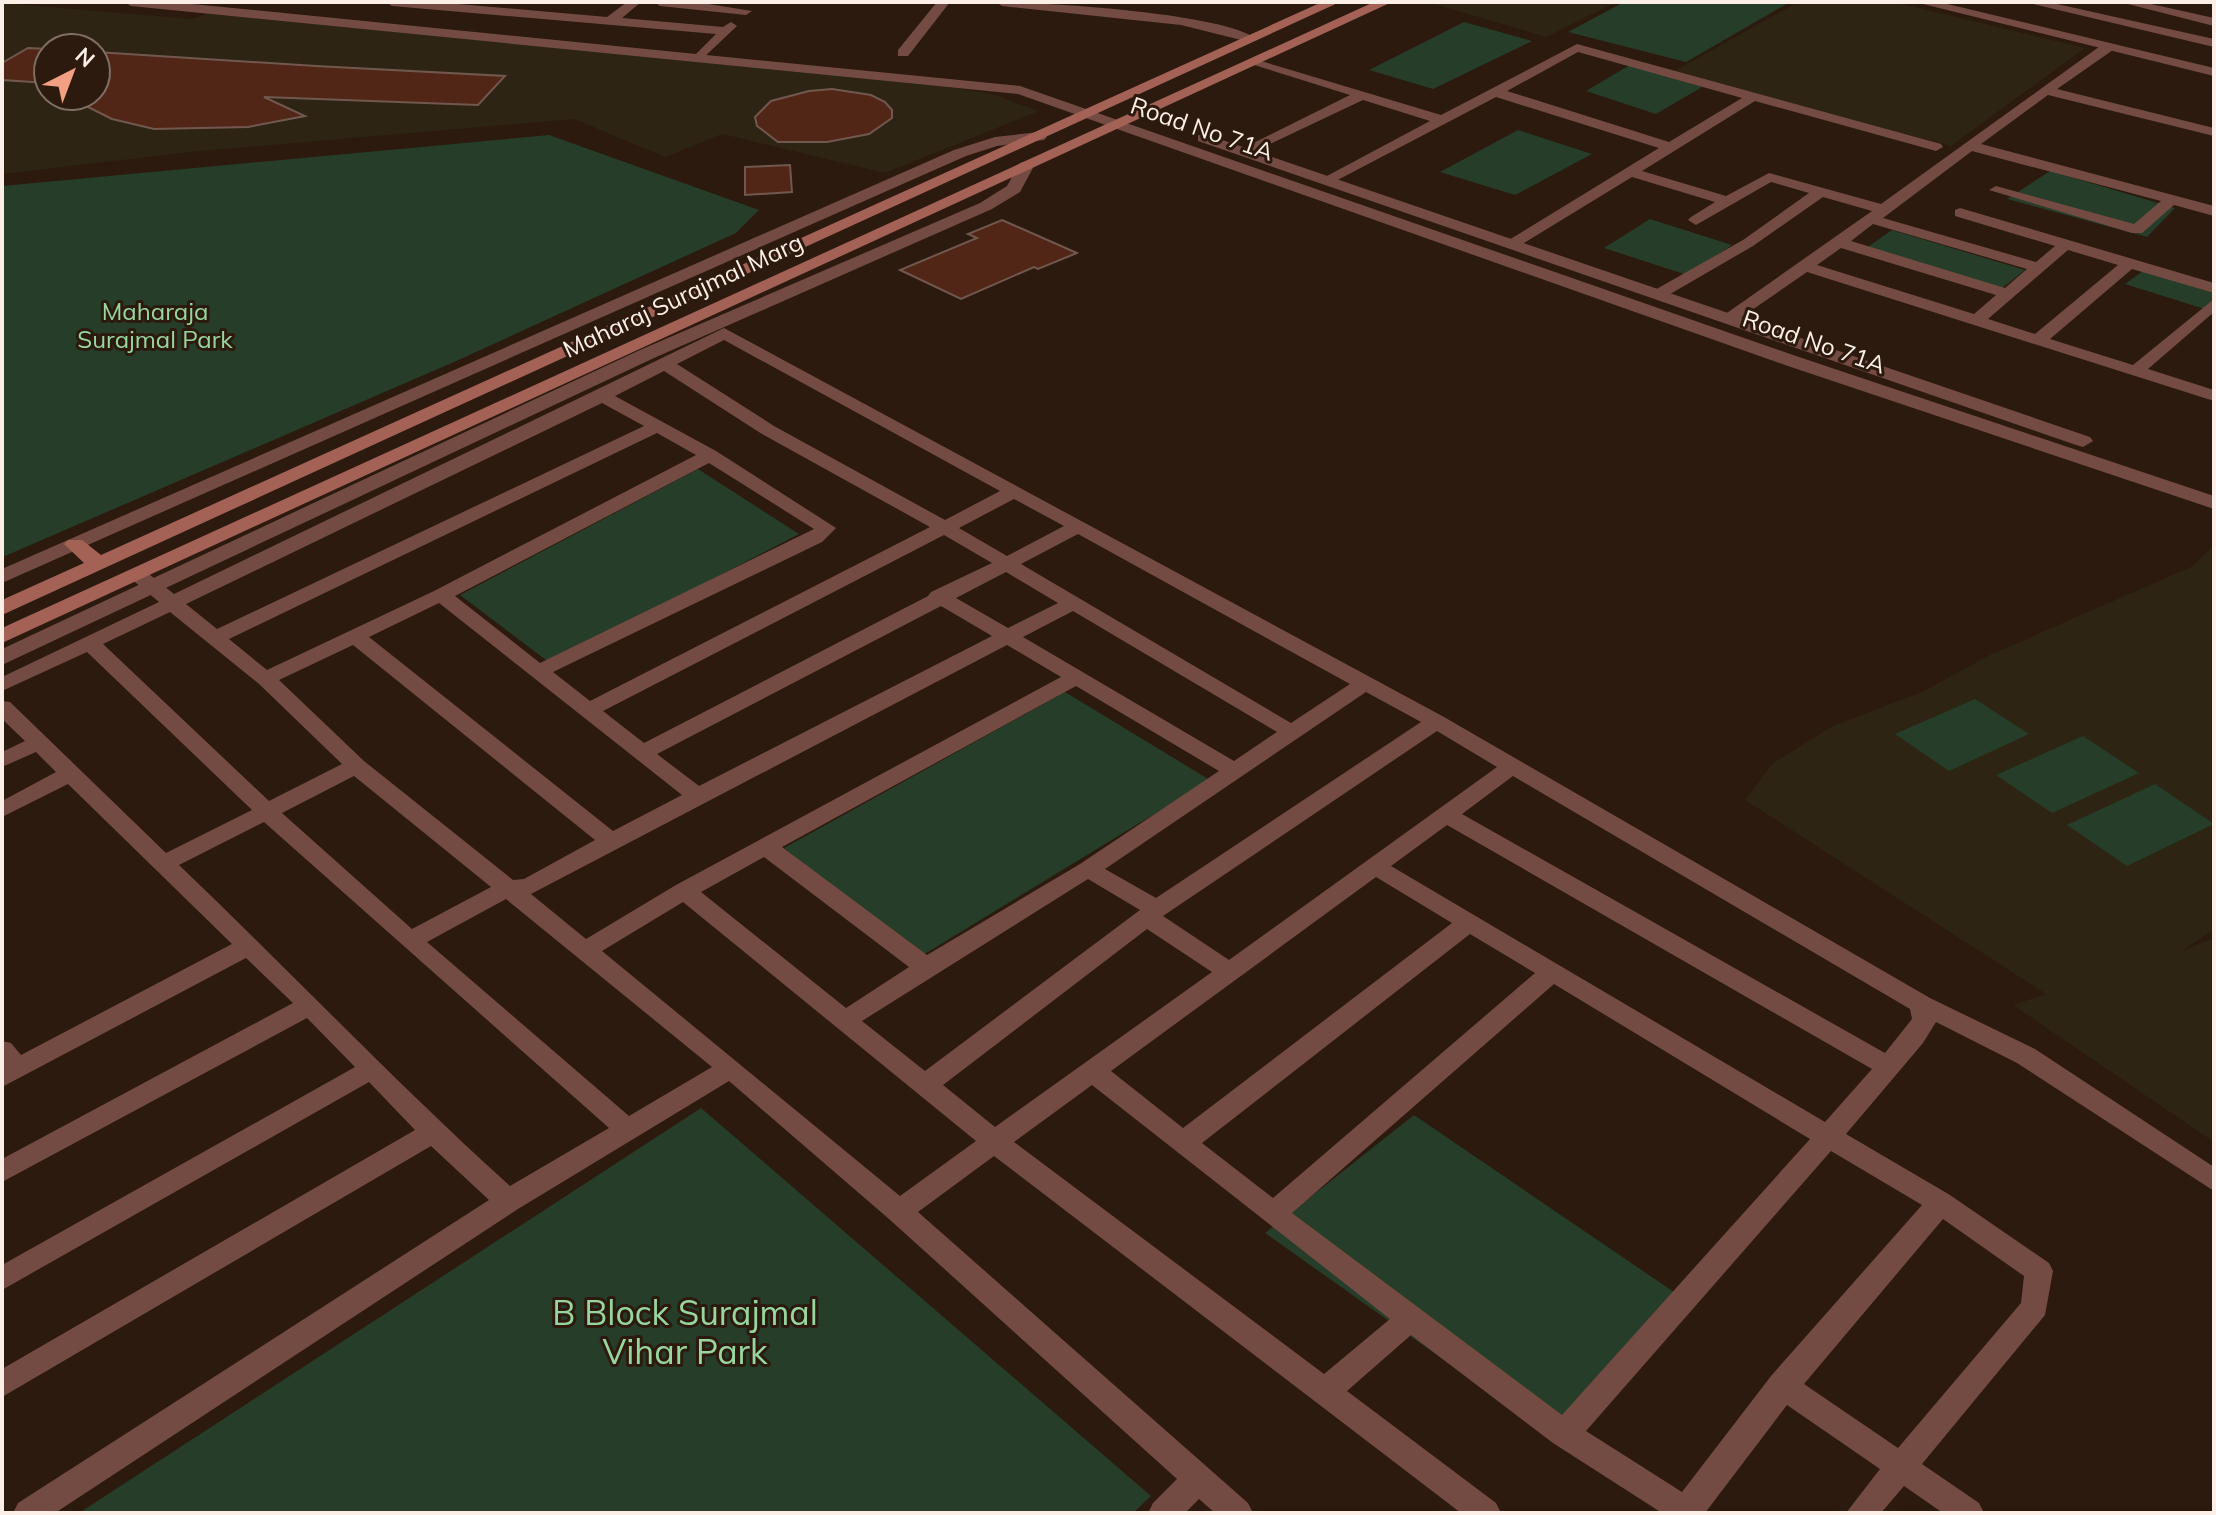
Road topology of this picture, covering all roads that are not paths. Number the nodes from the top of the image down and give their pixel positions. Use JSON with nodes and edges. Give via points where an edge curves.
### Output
{"nodes":[{"id":1,"x":131,"y":2,"type":"edge"},
{"id":2,"x":224,"y":2,"type":"edge"},
{"id":3,"x":392,"y":2,"type":"edge"},
{"id":4,"x":534,"y":2,"type":"edge"},
{"id":5,"x":635,"y":2,"type":"edge"},
{"id":6,"x":660,"y":2,"type":"edge"},
{"id":7,"x":944,"y":2,"type":"edge"},
{"id":8,"x":1002,"y":2,"type":"edge"},
{"id":9,"x":1333,"y":2,"type":"edge"},
{"id":10,"x":1385,"y":2,"type":"edge"},
{"id":11,"x":1922,"y":2,"type":"edge"},
{"id":12,"x":2031,"y":2,"type":"edge"},
{"id":13,"x":2126,"y":2,"type":"edge"},
{"id":14,"x":2189,"y":2,"type":"edge"},
{"id":15,"x":1032,"y":3,"type":"edge"},
{"id":16,"x":168,"y":4,"type":"edge"},
{"id":17,"x":433,"y":4,"type":"edge"},
{"id":18,"x":750,"y":6,"type":"edge"},
{"id":19,"x":2174,"y":13,"type":"junction"},
{"id":20,"x":519,"y":14,"type":"junction"},
{"id":21,"x":610,"y":21,"type":"junction"},
{"id":22,"x":2214,"y":22,"type":"edge"},
{"id":23,"x":726,"y":31,"type":"junction"},
{"id":24,"x":1249,"y":38,"type":"junction"},
{"id":25,"x":2214,"y":43,"type":"edge"},
{"id":26,"x":2108,"y":47,"type":"junction"},
{"id":27,"x":705,"y":52,"type":"junction"},
{"id":28,"x":903,"y":53,"type":"dead end"},
{"id":29,"x":1256,"y":61,"type":"junction"},
{"id":30,"x":2214,"y":72,"type":"edge"},
{"id":31,"x":2045,"y":90,"type":"junction"},
{"id":32,"x":1499,"y":93,"type":"junction"},
{"id":33,"x":1362,"y":95,"type":"junction"},
{"id":34,"x":1753,"y":97,"type":"junction"},
{"id":35,"x":1108,"y":105,"type":"junction"},
{"id":36,"x":1088,"y":115,"type":"junction"},
{"id":37,"x":1137,"y":116,"type":"junction"},
{"id":38,"x":1441,"y":120,"type":"junction"},
{"id":39,"x":1117,"y":125,"type":"junction"},
{"id":40,"x":2214,"y":132,"type":"edge"},
{"id":41,"x":1039,"y":137,"type":"junction"},
{"id":42,"x":1971,"y":146,"type":"junction"},
{"id":43,"x":1669,"y":147,"type":"junction"},
{"id":44,"x":1936,"y":147,"type":"dead end"},
{"id":45,"x":1244,"y":151,"type":"junction"},
{"id":46,"x":1629,"y":172,"type":"junction"},
{"id":47,"x":2022,"y":172,"type":"junction"},
{"id":48,"x":1330,"y":180,"type":"junction"},
{"id":49,"x":1820,"y":192,"type":"junction"},
{"id":50,"x":2172,"y":199,"type":"junction"},
{"id":51,"x":1726,"y":201,"type":"junction"},
{"id":52,"x":2214,"y":211,"type":"edge"},
{"id":53,"x":1960,"y":213,"type":"dead end"},
{"id":54,"x":1878,"y":214,"type":"junction"},
{"id":55,"x":1696,"y":220,"type":"dead end"},
{"id":56,"x":1514,"y":243,"type":"junction"},
{"id":57,"x":1840,"y":243,"type":"junction"},
{"id":58,"x":2066,"y":244,"type":"junction"},
{"id":59,"x":2130,"y":263,"type":"junction"},
{"id":60,"x":1807,"y":267,"type":"junction"},
{"id":61,"x":2037,"y":267,"type":"junction"},
{"id":62,"x":2214,"y":288,"type":"edge"},
{"id":63,"x":2006,"y":293,"type":"junction"},
{"id":64,"x":1659,"y":294,"type":"junction"},
{"id":65,"x":2214,"y":304,"type":"edge"},
{"id":66,"x":1730,"y":318,"type":"junction"},
{"id":67,"x":1977,"y":320,"type":"junction"},
{"id":68,"x":2039,"y":339,"type":"junction"},
{"id":69,"x":647,"y":355,"type":"junction"},
{"id":70,"x":2137,"y":370,"type":"junction"},
{"id":71,"x":602,"y":396,"type":"junction"},
{"id":72,"x":2214,"y":396,"type":"edge"},
{"id":73,"x":656,"y":427,"type":"junction"},
{"id":74,"x":710,"y":455,"type":"junction"},
{"id":75,"x":2214,"y":487,"type":"edge"},
{"id":76,"x":1015,"y":491,"type":"junction"},
{"id":77,"x":2214,"y":503,"type":"edge"},
{"id":78,"x":1079,"y":526,"type":"junction"},
{"id":79,"x":944,"y":527,"type":"junction"},
{"id":80,"x":75,"y":544,"type":"junction"},
{"id":81,"x":99,"y":564,"type":"junction"},
{"id":82,"x":1004,"y":564,"type":"junction"},
{"id":83,"x":2,"y":577,"type":"edge"},
{"id":84,"x":146,"y":580,"type":"junction"},
{"id":85,"x":441,"y":595,"type":"junction"},
{"id":86,"x":938,"y":596,"type":"junction"},
{"id":87,"x":172,"y":601,"type":"junction"},
{"id":88,"x":1073,"y":603,"type":"junction"},
{"id":89,"x":2,"y":608,"type":"edge"},
{"id":90,"x":2,"y":636,"type":"edge"},
{"id":91,"x":1007,"y":636,"type":"junction"},
{"id":92,"x":356,"y":637,"type":"junction"},
{"id":93,"x":215,"y":638,"type":"junction"},
{"id":94,"x":89,"y":642,"type":"junction"},
{"id":95,"x":2,"y":658,"type":"edge"},
{"id":96,"x":539,"y":671,"type":"junction"},
{"id":97,"x":1075,"y":678,"type":"junction"},
{"id":98,"x":265,"y":679,"type":"junction"},
{"id":99,"x":1365,"y":683,"type":"junction"},
{"id":100,"x":2,"y":685,"type":"edge"},
{"id":101,"x":2,"y":707,"type":"edge"},
{"id":102,"x":587,"y":711,"type":"junction"},
{"id":103,"x":1436,"y":722,"type":"junction"},
{"id":104,"x":1292,"y":732,"type":"junction"},
{"id":105,"x":38,"y":743,"type":"junction"},
{"id":106,"x":642,"y":753,"type":"junction"},
{"id":107,"x":2,"y":760,"type":"edge"},
{"id":108,"x":356,"y":766,"type":"junction"},
{"id":109,"x":1512,"y":767,"type":"junction"},
{"id":110,"x":1232,"y":769,"type":"junction"},
{"id":111,"x":70,"y":774,"type":"junction"},
{"id":112,"x":697,"y":796,"type":"junction"},
{"id":113,"x":2,"y":810,"type":"edge"},
{"id":114,"x":265,"y":810,"type":"junction"},
{"id":115,"x":1447,"y":815,"type":"junction"},
{"id":116,"x":611,"y":841,"type":"junction"},
{"id":117,"x":766,"y":847,"type":"junction"},
{"id":118,"x":163,"y":864,"type":"junction"},
{"id":119,"x":1376,"y":867,"type":"junction"},
{"id":120,"x":1088,"y":869,"type":"junction"},
{"id":121,"x":507,"y":888,"type":"junction"},
{"id":122,"x":684,"y":891,"type":"junction"},
{"id":123,"x":1152,"y":913,"type":"junction"},
{"id":124,"x":1467,"y":924,"type":"junction"},
{"id":125,"x":410,"y":941,"type":"junction"},
{"id":126,"x":248,"y":946,"type":"junction"},
{"id":127,"x":584,"y":951,"type":"junction"},
{"id":128,"x":926,"y":967,"type":"junction"},
{"id":129,"x":1552,"y":972,"type":"junction"},
{"id":130,"x":1231,"y":973,"type":"junction"},
{"id":131,"x":1921,"y":1004,"type":"junction"},
{"id":132,"x":310,"y":1005,"type":"junction"},
{"id":133,"x":846,"y":1020,"type":"junction"},
{"id":134,"x":1886,"y":1065,"type":"junction"},
{"id":135,"x":7,"y":1066,"type":"edge"},
{"id":136,"x":731,"y":1068,"type":"junction"},
{"id":137,"x":372,"y":1069,"type":"junction"},
{"id":138,"x":1094,"y":1072,"type":"junction"},
{"id":139,"x":924,"y":1086,"type":"junction"},
{"id":140,"x":628,"y":1130,"type":"junction"},
{"id":141,"x":433,"y":1132,"type":"junction"},
{"id":142,"x":1828,"y":1139,"type":"junction"},
{"id":143,"x":995,"y":1142,"type":"junction"},
{"id":144,"x":1183,"y":1143,"type":"junction"},
{"id":145,"x":2,"y":1172,"type":"edge"},
{"id":146,"x":2214,"y":1181,"type":"edge"},
{"id":147,"x":508,"y":1201,"type":"junction"},
{"id":148,"x":1940,"y":1203,"type":"junction"},
{"id":149,"x":899,"y":1211,"type":"junction"},
{"id":150,"x":1273,"y":1214,"type":"junction"},
{"id":151,"x":2,"y":1279,"type":"edge"},
{"id":152,"x":1411,"y":1318,"type":"junction"},
{"id":153,"x":2,"y":1384,"type":"edge"},
{"id":154,"x":1782,"y":1385,"type":"junction"},
{"id":155,"x":1327,"y":1390,"type":"junction"},
{"id":156,"x":1564,"y":1434,"type":"junction"},
{"id":157,"x":1901,"y":1466,"type":"junction"},
{"id":158,"x":1197,"y":1480,"type":"junction"},
{"id":159,"x":1687,"y":1512,"type":"edge"},
{"id":160,"x":29,"y":1513,"type":"edge"},
{"id":161,"x":1164,"y":1513,"type":"edge"},
{"id":162,"x":1237,"y":1513,"type":"edge"},
{"id":163,"x":1485,"y":1513,"type":"edge"},
{"id":164,"x":1862,"y":1513,"type":"edge"},
{"id":165,"x":1968,"y":1513,"type":"edge"}],
"edges":[{"from":1,"to":16,"type":"street","name":"Road No 71A"},
{"from":2,"to":27,"type":"street","name":"Road No 71A"},
{"from":3,"to":17,"type":"street"},
{"from":4,"to":20,"type":"street"},
{"from":5,"to":21,"type":"street"},
{"from":6,"to":18,"type":"street"},
{"from":7,"to":28,"type":"street"},
{"from":8,"to":15,"type":"street"},
{"from":9,"to":24,"type":"main road","name":"Maharaj Surajmal Marg"},
{"from":10,"to":29,"type":"main road","name":"Maharaj Surajmal Marg"},
{"from":11,"to":26,"type":"street"},
{"from":12,"to":25,"type":"street"},
{"from":13,"to":19,"type":"street"},
{"from":14,"to":19,"type":"street"},
{"from":15,"to":24,"type":"street","via":[[1181,21]]},
{"from":16,"to":27,"type":"street","name":"Road No 71A"},
{"from":17,"to":20,"type":"street"},
{"from":18,"to":23,"type":"street"},
{"from":19,"to":22,"type":"street"},
{"from":20,"to":21,"type":"street"},
{"from":21,"to":23,"type":"street"},
{"from":23,"to":27,"type":"street"},
{"from":24,"to":35,"type":"main road","name":"Maharaj Surajmal Marg"},
{"from":26,"to":30,"type":"street"},
{"from":26,"to":31,"type":"street"},
{"from":27,"to":35,"type":"street","name":"Road No 71A","via":[[1013,78]]},
{"from":27,"to":36,"type":"street","name":"Road No 71A","via":[[994,84]]},
{"from":29,"to":33,"type":"street"},
{"from":29,"to":37,"type":"main road","name":"Maharaj Surajmal Marg"},
{"from":31,"to":40,"type":"street"},
{"from":31,"to":42,"type":"street"},
{"from":32,"to":34,"type":"street","via":[[1577,48]]},
{"from":32,"to":38,"type":"street"},
{"from":32,"to":43,"type":"street"},
{"from":33,"to":38,"type":"street"},
{"from":33,"to":45,"type":"street"},
{"from":34,"to":43,"type":"street"},
{"from":34,"to":44,"type":"street"},
{"from":35,"to":36,"type":"main road","name":"Maharaj Surajmal Marg"},
{"from":35,"to":37,"type":"street","name":"Road No 71A"},
{"from":36,"to":39,"type":"street","name":"Road No 71A"},
{"from":36,"to":41,"type":"main road","name":"Maharaj Surajmal Marg"},
{"from":37,"to":39,"type":"main road","name":"Maharaj Surajmal Marg"},
{"from":37,"to":45,"type":"street","name":"Road No 71A"},
{"from":38,"to":48,"type":"street"},
{"from":39,"to":69,"type":"main road","name":"Maharaj Surajmal Marg"},
{"from":39,"to":77,"type":"street","name":"Road No 71A"},
{"from":41,"to":80,"type":"street","name":"Maharaj Surajmal Marg","via":[[960,153]]},
{"from":41,"to":81,"type":"main road","name":"Maharaj Surajmal Marg"},
{"from":42,"to":47,"type":"street"},
{"from":42,"to":54,"type":"street"},
{"from":43,"to":46,"type":"street"},
{"from":45,"to":48,"type":"street","name":"Road No 71A"},
{"from":46,"to":51,"type":"street"},
{"from":46,"to":56,"type":"street"},
{"from":47,"to":50,"type":"street"},
{"from":47,"to":50,"type":"street","via":[[1996,190],[2137,230]]},
{"from":48,"to":56,"type":"street","name":"Road No 71A"},
{"from":49,"to":51,"type":"street","via":[[1769,177]]},
{"from":49,"to":54,"type":"street"},
{"from":49,"to":64,"type":"street","via":[[1748,243]]},
{"from":50,"to":52,"type":"street"},
{"from":51,"to":55,"type":"street"},
{"from":53,"to":58,"type":"street"},
{"from":54,"to":57,"type":"street"},
{"from":54,"to":61,"type":"street"},
{"from":56,"to":64,"type":"street","name":"Road No 71A"},
{"from":57,"to":60,"type":"street"},
{"from":57,"to":63,"type":"street"},
{"from":58,"to":59,"type":"street"},
{"from":58,"to":61,"type":"street"},
{"from":59,"to":62,"type":"street"},
{"from":59,"to":68,"type":"street"},
{"from":60,"to":66,"type":"street"},
{"from":60,"to":67,"type":"street"},
{"from":61,"to":63,"type":"street"},
{"from":63,"to":67,"type":"street"},
{"from":64,"to":66,"type":"street","name":"Road No 71A"},
{"from":65,"to":70,"type":"street"},
{"from":66,"to":75,"type":"street","name":"Road No 71A"},
{"from":67,"to":68,"type":"street"},
{"from":68,"to":70,"type":"street"},
{"from":69,"to":71,"type":"street"},
{"from":69,"to":76,"type":"street","via":[[724,333]]},
{"from":69,"to":79,"type":"street","via":[[768,430]]},
{"from":69,"to":84,"type":"street"},
{"from":70,"to":72,"type":"street"},
{"from":71,"to":73,"type":"street"},
{"from":71,"to":87,"type":"street"},
{"from":73,"to":74,"type":"street"},
{"from":73,"to":93,"type":"street"},
{"from":74,"to":85,"type":"street"},
{"from":74,"to":96,"type":"street","via":[[819,523],[826,528],[824,533]]},
{"from":76,"to":78,"type":"street"},
{"from":76,"to":79,"type":"street"},
{"from":78,"to":82,"type":"street"},
{"from":78,"to":99,"type":"street"},
{"from":79,"to":82,"type":"street"},
{"from":79,"to":102,"type":"street"},
{"from":80,"to":81,"type":"main road"},
{"from":80,"to":83,"type":"street","name":"Maharaj Surajmal Marg"},
{"from":81,"to":89,"type":"main road","name":"Maharaj Surajmal Marg"},
{"from":82,"to":86,"type":"street"},
{"from":82,"to":88,"type":"street"},
{"from":84,"to":87,"type":"street"},
{"from":84,"to":90,"type":"main road"},
{"from":84,"to":95,"type":"street"},
{"from":85,"to":92,"type":"street"},
{"from":85,"to":96,"type":"street"},
{"from":86,"to":91,"type":"street"},
{"from":86,"to":106,"type":"street"},
{"from":87,"to":93,"type":"street"},
{"from":87,"to":94,"type":"street"},
{"from":88,"to":91,"type":"street"},
{"from":88,"to":104,"type":"street"},
{"from":91,"to":97,"type":"street"},
{"from":91,"to":112,"type":"street"},
{"from":92,"to":98,"type":"street"},
{"from":92,"to":116,"type":"street"},
{"from":93,"to":98,"type":"street"},
{"from":94,"to":100,"type":"street"},
{"from":94,"to":114,"type":"street"},
{"from":96,"to":102,"type":"street"},
{"from":97,"to":110,"type":"street"},
{"from":97,"to":117,"type":"street"},
{"from":98,"to":108,"type":"street"},
{"from":99,"to":103,"type":"street"},
{"from":99,"to":104,"type":"street"},
{"from":101,"to":105,"type":"street"},
{"from":102,"to":106,"type":"street"},
{"from":103,"to":109,"type":"street"},
{"from":103,"to":123,"type":"street"},
{"from":104,"to":110,"type":"street"},
{"from":105,"to":107,"type":"street"},
{"from":105,"to":111,"type":"street"},
{"from":106,"to":112,"type":"street"},
{"from":108,"to":114,"type":"street"},
{"from":108,"to":121,"type":"street"},
{"from":109,"to":115,"type":"street"},
{"from":109,"to":131,"type":"street"},
{"from":110,"to":120,"type":"street"},
{"from":111,"to":113,"type":"street"},
{"from":111,"to":118,"type":"street"},
{"from":112,"to":116,"type":"street"},
{"from":114,"to":118,"type":"street"},
{"from":114,"to":125,"type":"street"},
{"from":115,"to":119,"type":"street"},
{"from":115,"to":134,"type":"street"},
{"from":116,"to":121,"type":"street","via":[[529,887]]},
{"from":117,"to":122,"type":"street"},
{"from":117,"to":128,"type":"street"},
{"from":118,"to":126,"type":"street"},
{"from":119,"to":124,"type":"street"},
{"from":119,"to":130,"type":"street"},
{"from":120,"to":123,"type":"street"},
{"from":120,"to":128,"type":"street"},
{"from":121,"to":125,"type":"street"},
{"from":121,"to":127,"type":"street"},
{"from":122,"to":127,"type":"street"},
{"from":122,"to":133,"type":"street"},
{"from":123,"to":130,"type":"street"},
{"from":123,"to":139,"type":"street"},
{"from":124,"to":129,"type":"street"},
{"from":124,"to":144,"type":"street"},
{"from":125,"to":140,"type":"street"},
{"from":126,"to":132,"type":"street"},
{"from":126,"to":135,"type":"street"},
{"from":127,"to":136,"type":"street"},
{"from":128,"to":133,"type":"street"},
{"from":129,"to":142,"type":"street"},
{"from":129,"to":150,"type":"street"},
{"from":130,"to":138,"type":"street"},
{"from":131,"to":134,"type":"street","via":[[1925,1020]]},
{"from":131,"to":146,"type":"street","via":[[2026,1056]]},
{"from":132,"to":137,"type":"street"},
{"from":132,"to":145,"type":"street"},
{"from":133,"to":139,"type":"street"},
{"from":134,"to":142,"type":"street"},
{"from":136,"to":140,"type":"street"},
{"from":136,"to":149,"type":"street"},
{"from":137,"to":141,"type":"street"},
{"from":137,"to":151,"type":"street"},
{"from":138,"to":143,"type":"street"},
{"from":138,"to":144,"type":"street"},
{"from":139,"to":143,"type":"street"},
{"from":140,"to":147,"type":"street"},
{"from":141,"to":147,"type":"street"},
{"from":141,"to":153,"type":"street"},
{"from":142,"to":148,"type":"street"},
{"from":142,"to":156,"type":"street"},
{"from":143,"to":149,"type":"street"},
{"from":143,"to":155,"type":"street"},
{"from":144,"to":150,"type":"street"},
{"from":147,"to":160,"type":"street"},
{"from":148,"to":154,"type":"street"},
{"from":148,"to":157,"type":"street","via":[[2031,1263],[2039,1271],[2038,1294],[2035,1307]]},
{"from":149,"to":158,"type":"street"},
{"from":150,"to":152,"type":"street"},
{"from":152,"to":155,"type":"street"},
{"from":152,"to":156,"type":"street"},
{"from":154,"to":157,"type":"street"},
{"from":154,"to":159,"type":"street"},
{"from":155,"to":163,"type":"street"},
{"from":156,"to":159,"type":"street"},
{"from":157,"to":164,"type":"street"},
{"from":157,"to":165,"type":"street"},
{"from":158,"to":161,"type":"street"},
{"from":158,"to":162,"type":"street"}]}
